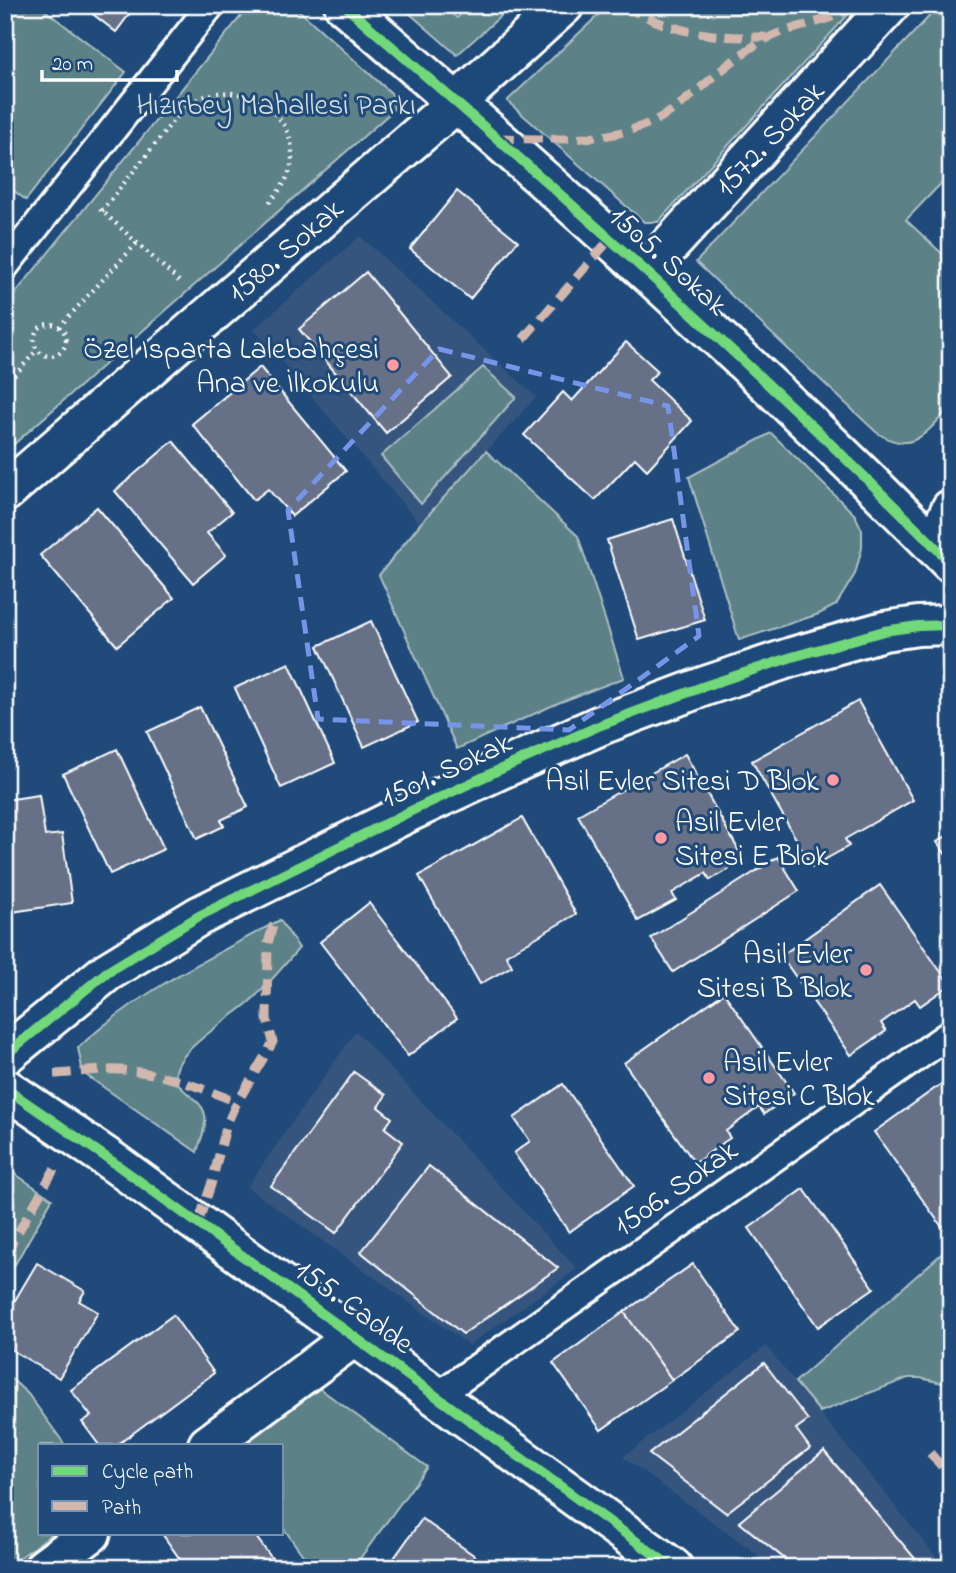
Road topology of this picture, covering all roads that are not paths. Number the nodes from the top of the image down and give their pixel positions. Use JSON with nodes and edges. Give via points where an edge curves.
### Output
{"nodes":[{"id":1,"x":211,"y":5,"type":"edge"},
{"id":2,"x":344,"y":5,"type":"edge"},
{"id":3,"x":564,"y":5,"type":"edge"},
{"id":4,"x":890,"y":5,"type":"edge"},
{"id":5,"x":457,"y":102,"type":"junction"},
{"id":6,"x":5,"y":266,"type":"edge"},
{"id":7,"x":646,"y":271,"type":"junction"},
{"id":8,"x":5,"y":492,"type":"edge"},
{"id":9,"x":951,"y":509,"type":"edge"},
{"id":10,"x":943,"y":554,"type":"edge"},
{"id":11,"x":951,"y":625,"type":"edge"},
{"id":12,"x":951,"y":1032,"type":"edge"},
{"id":13,"x":5,"y":1055,"type":"edge"},
{"id":14,"x":5,"y":1088,"type":"edge"},
{"id":15,"x":355,"y":1336,"type":"junction"},
{"id":16,"x":438,"y":1396,"type":"junction"},
{"id":17,"x":209,"y":1444,"type":"edge"},
{"id":18,"x":90,"y":1534,"type":"edge"},
{"id":19,"x":44,"y":1568,"type":"edge"},
{"id":20,"x":673,"y":1568,"type":"edge"}],
"edges":[{"from":1,"to":6,"type":"lane"},
{"from":2,"to":5,"type":"street","name":"1505. Sokak"},
{"from":3,"to":5,"type":"street","name":"1580. Sokak"},
{"from":4,"to":7,"type":"street","name":"1572. Sokak"},
{"from":5,"to":7,"type":"street","name":"1505. Sokak"},
{"from":5,"to":8,"type":"street","name":"1580. Sokak"},
{"from":7,"to":10,"type":"street","name":"1505. Sokak"},
{"from":9,"to":10,"type":"street"},
{"from":11,"to":13,"type":"street","name":"1501. Sokak","via":[[884,631],[792,657],[601,725],[502,768],[199,916],[107,972]]},
{"from":12,"to":16,"type":"lane","name":"1506. Sokak"},
{"from":14,"to":15,"type":"street","name":"155. Cadde"},
{"from":15,"to":16,"type":"street","name":"155. Cadde"},
{"from":15,"to":17,"type":"street"},
{"from":16,"to":20,"type":"street","name":"155. Cadde"},
{"from":18,"to":19,"type":"street"}]}
